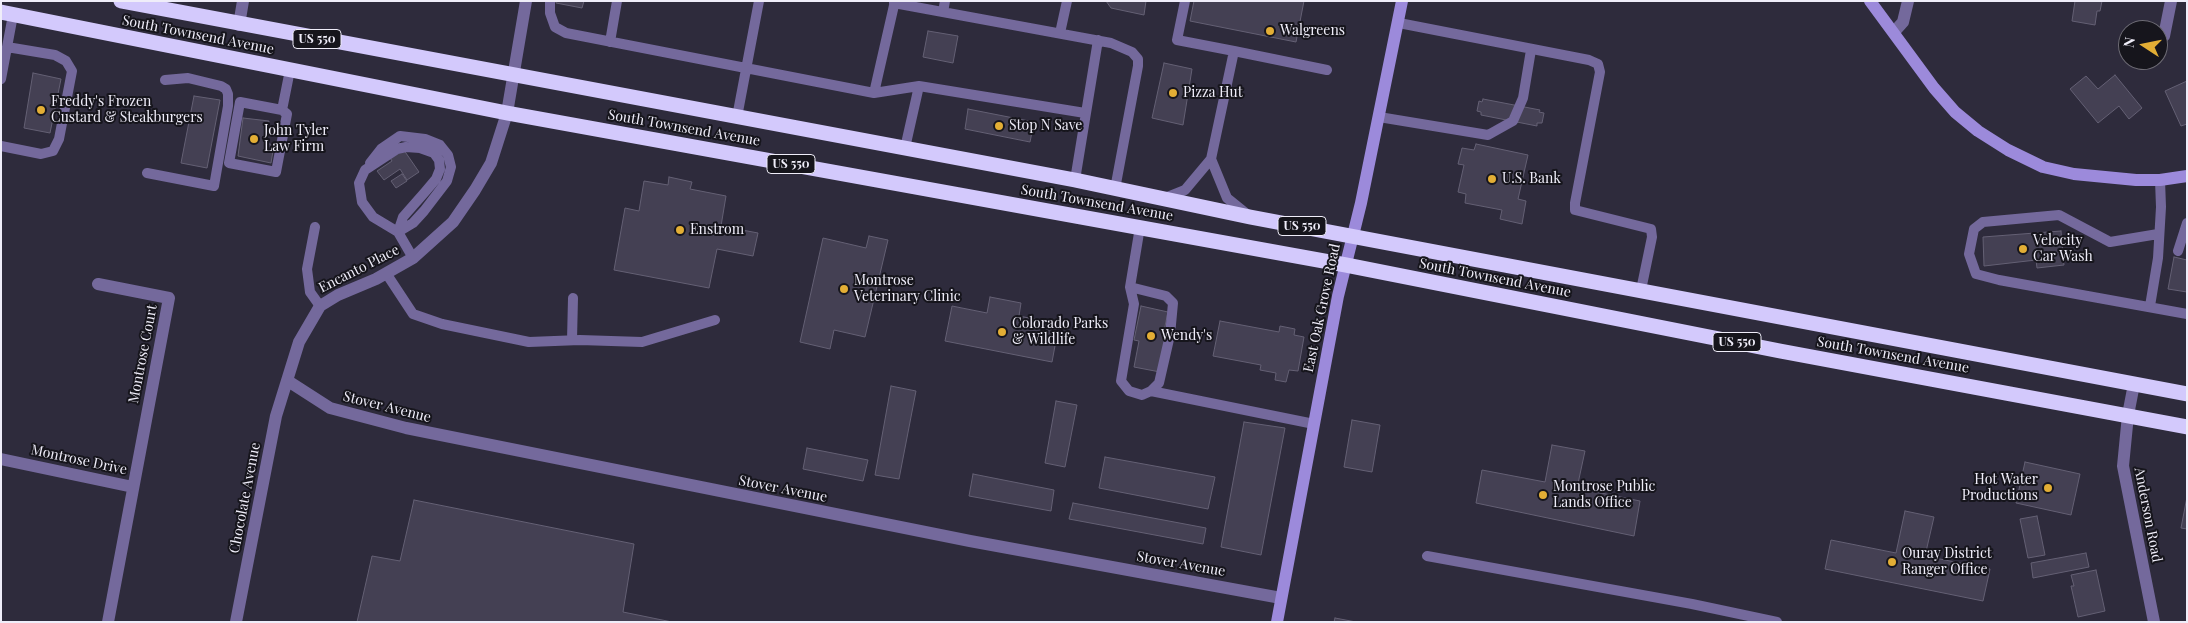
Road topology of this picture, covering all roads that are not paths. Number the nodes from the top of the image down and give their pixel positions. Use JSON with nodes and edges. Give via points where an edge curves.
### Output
{"nodes":[{"id":1,"x":121,"y":1,"type":"edge"},
{"id":2,"x":243,"y":1,"type":"edge"},
{"id":3,"x":526,"y":1,"type":"edge"},
{"id":4,"x":550,"y":1,"type":"edge"},
{"id":5,"x":617,"y":1,"type":"edge"},
{"id":6,"x":759,"y":1,"type":"edge"},
{"id":7,"x":1066,"y":1,"type":"edge"},
{"id":8,"x":1185,"y":1,"type":"edge"},
{"id":9,"x":1402,"y":1,"type":"edge"},
{"id":10,"x":1870,"y":1,"type":"edge"},
{"id":11,"x":1908,"y":1,"type":"edge"},
{"id":12,"x":2171,"y":1,"type":"edge"},
{"id":13,"x":894,"y":2,"type":"edge"},
{"id":14,"x":944,"y":6,"type":"edge"},
{"id":15,"x":7,"y":14,"type":"edge"},
{"id":16,"x":2167,"y":20,"type":"edge"},
{"id":17,"x":1399,"y":23,"type":"junction"},
{"id":18,"x":239,"y":25,"type":"junction"},
{"id":19,"x":1894,"y":32,"type":"junction"},
{"id":20,"x":1060,"y":33,"type":"junction"},
{"id":21,"x":1098,"y":40,"type":"junction"},
{"id":22,"x":610,"y":42,"type":"junction"},
{"id":23,"x":7,"y":47,"type":"junction"},
{"id":24,"x":1531,"y":50,"type":"junction"},
{"id":25,"x":1234,"y":51,"type":"junction"},
{"id":26,"x":747,"y":68,"type":"junction"},
{"id":27,"x":290,"y":70,"type":"junction"},
{"id":28,"x":1327,"y":70,"type":"dead end"},
{"id":29,"x":514,"y":75,"type":"junction"},
{"id":30,"x":1,"y":79,"type":"edge"},
{"id":31,"x":165,"y":80,"type":"dead end"},
{"id":32,"x":919,"y":86,"type":"junction"},
{"id":33,"x":874,"y":93,"type":"junction"},
{"id":34,"x":282,"y":110,"type":"junction"},
{"id":35,"x":507,"y":113,"type":"junction"},
{"id":36,"x":1085,"y":113,"type":"junction"},
{"id":37,"x":737,"y":117,"type":"junction"},
{"id":38,"x":1379,"y":117,"type":"junction"},
{"id":39,"x":1,"y":146,"type":"edge"},
{"id":40,"x":906,"y":148,"type":"junction"},
{"id":41,"x":1212,"y":159,"type":"junction"},
{"id":42,"x":147,"y":173,"type":"dead end"},
{"id":43,"x":2187,"y":176,"type":"edge"},
{"id":44,"x":1075,"y":180,"type":"junction"},
{"id":45,"x":2160,"y":180,"type":"junction"},
{"id":46,"x":1115,"y":190,"type":"junction"},
{"id":47,"x":1164,"y":198,"type":"junction"},
{"id":48,"x":1250,"y":217,"type":"junction"},
{"id":49,"x":2187,"y":223,"type":"edge"},
{"id":50,"x":314,"y":227,"type":"dead end"},
{"id":51,"x":1140,"y":227,"type":"junction"},
{"id":52,"x":398,"y":232,"type":"junction"},
{"id":53,"x":2158,"y":234,"type":"junction"},
{"id":54,"x":1353,"y":236,"type":"junction"},
{"id":55,"x":2178,"y":251,"type":"dead end"},
{"id":56,"x":413,"y":258,"type":"junction"},
{"id":57,"x":1346,"y":265,"type":"junction"},
{"id":58,"x":386,"y":273,"type":"junction"},
{"id":59,"x":98,"y":284,"type":"dead end"},
{"id":60,"x":1130,"y":287,"type":"junction"},
{"id":61,"x":1641,"y":290,"type":"junction"},
{"id":62,"x":573,"y":298,"type":"dead end"},
{"id":63,"x":320,"y":306,"type":"junction"},
{"id":64,"x":2150,"y":306,"type":"junction"},
{"id":65,"x":2187,"y":314,"type":"edge"},
{"id":66,"x":715,"y":320,"type":"dead end"},
{"id":67,"x":572,"y":340,"type":"junction"},
{"id":68,"x":288,"y":381,"type":"junction"},
{"id":69,"x":2134,"y":384,"type":"junction"},
{"id":70,"x":1151,"y":392,"type":"junction"},
{"id":71,"x":2187,"y":394,"type":"edge"},
{"id":72,"x":2128,"y":415,"type":"junction"},
{"id":73,"x":1314,"y":424,"type":"junction"},
{"id":74,"x":2187,"y":427,"type":"edge"},
{"id":75,"x":1,"y":458,"type":"edge"},
{"id":76,"x":133,"y":487,"type":"junction"},
{"id":77,"x":1426,"y":556,"type":"dead end"},
{"id":78,"x":1281,"y":598,"type":"junction"},
{"id":79,"x":108,"y":622,"type":"edge"},
{"id":80,"x":236,"y":622,"type":"edge"},
{"id":81,"x":1277,"y":622,"type":"edge"},
{"id":82,"x":1777,"y":622,"type":"edge"},
{"id":83,"x":2154,"y":622,"type":"edge"}],
"edges":[{"from":1,"to":18,"type":"highway","name":"South Townsend Avenue","number":"US 550"},
{"from":2,"to":18,"type":"street"},
{"from":3,"to":29,"type":"street","name":"Encanto Place"},
{"from":4,"to":22,"type":"lane","via":[[555,27],[566,33]]},
{"from":5,"to":22,"type":"lane"},
{"from":6,"to":26,"type":"lane"},
{"from":7,"to":20,"type":"lane"},
{"from":8,"to":25,"type":"lane","via":[[1177,40]]},
{"from":9,"to":17,"type":"street","name":"East Oak Grove Road"},
{"from":10,"to":19,"type":"street"},
{"from":11,"to":19,"type":"street","via":[[1903,22]]},
{"from":12,"to":16,"type":"street"},
{"from":13,"to":14,"type":"lane"},
{"from":13,"to":33,"type":"lane"},
{"from":14,"to":20,"type":"lane"},
{"from":15,"to":23,"type":"lane"},
{"from":15,"to":27,"type":"highway","name":"South Townsend Avenue","number":"US 550"},
{"from":17,"to":24,"type":"lane"},
{"from":17,"to":38,"type":"street","name":"East Oak Grove Road"},
{"from":18,"to":29,"type":"highway","name":"South Townsend Avenue","number":"US 550"},
{"from":19,"to":45,"type":"street","via":[[1955,112],[2008,150],[2042,167],[2074,174]]},
{"from":20,"to":21,"type":"lane"},
{"from":21,"to":36,"type":"lane"},
{"from":21,"to":46,"type":"lane","via":[[1124,47],[1138,59]]},
{"from":22,"to":26,"type":"lane"},
{"from":23,"to":30,"type":"lane"},
{"from":23,"to":39,"type":"lane","via":[[55,55],[66,61],[72,70],[59,139],[52,151],[41,154]]},
{"from":24,"to":38,"type":"lane","via":[[1523,98],[1513,122],[1488,135]]},
{"from":24,"to":61,"type":"lane","via":[[1598,64],[1600,72],[1575,210],[1651,229]]},
{"from":25,"to":28,"type":"lane"},
{"from":25,"to":41,"type":"lane"},
{"from":26,"to":33,"type":"lane"},
{"from":26,"to":37,"type":"lane"},
{"from":27,"to":34,"type":"lane"},
{"from":27,"to":35,"type":"highway","name":"South Townsend Avenue","number":"US 550"},
{"from":29,"to":35,"type":"street","name":"Encanto Place"},
{"from":29,"to":37,"type":"highway","name":"South Townsend Avenue","number":"US 550"},
{"from":31,"to":42,"type":"lane","via":[[188,78],[226,89],[228,106],[214,186]]},
{"from":32,"to":33,"type":"lane"},
{"from":32,"to":36,"type":"lane"},
{"from":32,"to":40,"type":"lane"},
{"from":34,"to":34,"type":"lane","via":[[240,102],[229,164],[276,172],[287,114]]},
{"from":35,"to":51,"type":"highway","name":"South Townsend Avenue","number":"US 550"},
{"from":35,"to":56,"type":"street","name":"Encanto Place","via":[[490,163],[475,190],[453,222]]},
{"from":36,"to":44,"type":"lane"},
{"from":37,"to":40,"type":"highway","name":"South Townsend Avenue","number":"US 550"},
{"from":38,"to":54,"type":"street","name":"East Oak Grove Road"},
{"from":40,"to":44,"type":"highway","name":"South Townsend Avenue","number":"US 550"},
{"from":41,"to":47,"type":"lane","via":[[1185,190]]},
{"from":41,"to":48,"type":"lane","via":[[1228,198]]},
{"from":43,"to":45,"type":"street"},
{"from":44,"to":46,"type":"highway","name":"South Townsend Avenue","number":"US 550"},
{"from":45,"to":53,"type":"lane"},
{"from":46,"to":47,"type":"highway","name":"South Townsend Avenue","number":"US 550"},
{"from":47,"to":48,"type":"highway","name":"South Townsend Avenue","number":"US 550"},
{"from":48,"to":54,"type":"highway","name":"South Townsend Avenue","number":"US 550"},
{"from":49,"to":55,"type":"lane"},
{"from":50,"to":63,"type":"lane","via":[[307,270],[310,292]]},
{"from":51,"to":57,"type":"highway","name":"South Townsend Avenue","number":"US 550"},
{"from":51,"to":60,"type":"lane"},
{"from":52,"to":52,"type":"lane","via":[[403,217],[436,179],[440,169],[434,153],[420,148],[397,149],[365,170],[359,183],[362,202],[373,217]]},
{"from":52,"to":56,"type":"lane"},
{"from":53,"to":64,"type":"lane","via":[[2158,258]]},
{"from":53,"to":64,"type":"lane","via":[[2110,242],[2058,215],[1984,222],[1974,230],[1969,254],[1976,274]]},
{"from":54,"to":57,"type":"street","name":"East Oak Grove Road"},
{"from":54,"to":61,"type":"highway","name":"South Townsend Avenue","number":"US 550"},
{"from":56,"to":58,"type":"street","name":"Encanto Place"},
{"from":57,"to":72,"type":"highway","name":"South Townsend Avenue","number":"US 550"},
{"from":57,"to":73,"type":"street","name":"East Oak Grove Road"},
{"from":58,"to":63,"type":"street","name":"Encanto Place"},
{"from":58,"to":67,"type":"lane","via":[[413,314],[442,324],[529,342]]},
{"from":59,"to":76,"type":"street","name":"Montrose Court","via":[[169,298]]},
{"from":60,"to":70,"type":"lane","via":[[1134,304],[1121,380],[1129,391],[1142,395]]},
{"from":60,"to":70,"type":"lane","via":[[1166,296],[1173,303],[1159,383]]},
{"from":61,"to":69,"type":"highway","name":"South Townsend Avenue","number":"US 550"},
{"from":62,"to":67,"type":"lane"},
{"from":63,"to":68,"type":"street","name":"Encanto Place","via":[[300,342]]},
{"from":64,"to":65,"type":"lane"},
{"from":66,"to":67,"type":"lane","via":[[642,342]]},
{"from":68,"to":78,"type":"street","name":"Stover Avenue","via":[[330,408],[433,434],[960,539]]},
{"from":68,"to":80,"type":"street","name":"Chocolate Avenue","via":[[276,416]]},
{"from":69,"to":71,"type":"highway","name":"South Townsend Avenue","number":"US 550"},
{"from":69,"to":72,"type":"street","name":"Anderson Road"},
{"from":70,"to":73,"type":"lane"},
{"from":72,"to":74,"type":"highway","name":"South Townsend Avenue","number":"US 550"},
{"from":72,"to":83,"type":"street","name":"Anderson Road","via":[[2123,466]]},
{"from":73,"to":78,"type":"street","name":"East Oak Grove Road"},
{"from":75,"to":76,"type":"street","name":"Montrose Drive"},
{"from":76,"to":79,"type":"street","name":"Montrose Drive"},
{"from":77,"to":82,"type":"lane"},
{"from":78,"to":81,"type":"street","name":"East Oak Grove Road"}]}
